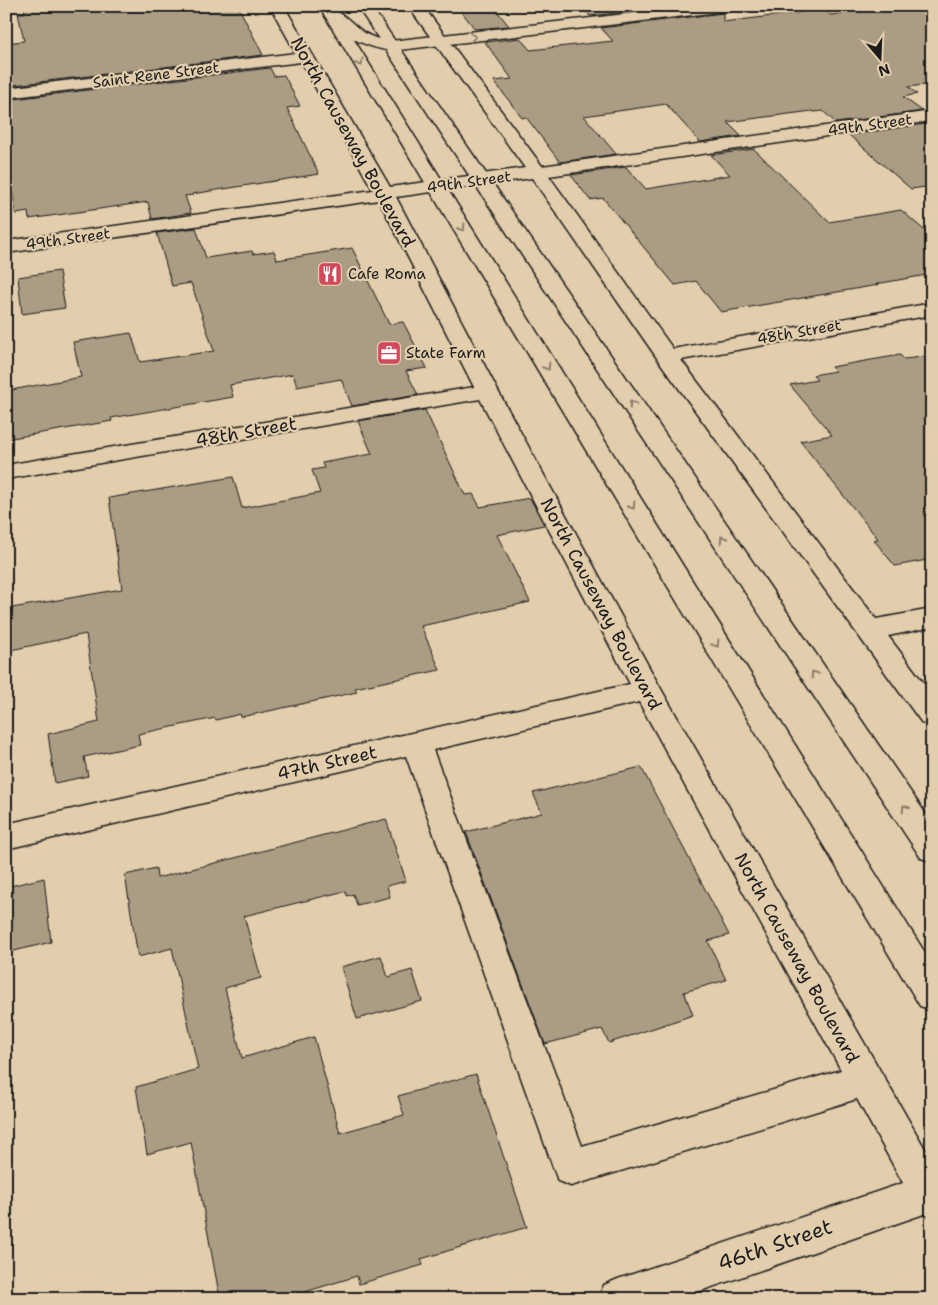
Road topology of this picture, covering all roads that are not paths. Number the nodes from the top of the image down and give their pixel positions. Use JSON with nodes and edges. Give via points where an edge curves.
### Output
{"nodes":[{"id":1,"x":277,"y":6,"type":"edge"},
{"id":2,"x":364,"y":6,"type":"edge"},
{"id":3,"x":415,"y":6,"type":"edge"},
{"id":4,"x":735,"y":6,"type":"edge"},
{"id":5,"x":328,"y":10,"type":"edge"},
{"id":6,"x":440,"y":41,"type":"junction"},
{"id":7,"x":391,"y":46,"type":"junction"},
{"id":8,"x":305,"y":57,"type":"junction"},
{"id":9,"x":6,"y":94,"type":"edge"},
{"id":10,"x":932,"y":116,"type":"edge"},
{"id":11,"x":538,"y":173,"type":"junction"},
{"id":12,"x":482,"y":180,"type":"junction"},
{"id":13,"x":436,"y":187,"type":"junction"},
{"id":14,"x":385,"y":194,"type":"junction"},
{"id":15,"x":6,"y":247,"type":"edge"},
{"id":16,"x":932,"y":309,"type":"edge"},
{"id":17,"x":667,"y":356,"type":"junction"},
{"id":18,"x":487,"y":391,"type":"junction"},
{"id":19,"x":6,"y":472,"type":"edge"},
{"id":20,"x":932,"y":618,"type":"edge"},
{"id":21,"x":869,"y":630,"type":"junction"},
{"id":22,"x":647,"y":690,"type":"junction"},
{"id":23,"x":932,"y":715,"type":"edge"},
{"id":24,"x":416,"y":743,"type":"junction"},
{"id":25,"x":6,"y":836,"type":"edge"},
{"id":26,"x":932,"y":849,"type":"edge"},
{"id":27,"x":932,"y":995,"type":"edge"},
{"id":28,"x":865,"y":1080,"type":"junction"},
{"id":29,"x":931,"y":1194,"type":"edge"},
{"id":30,"x":618,"y":1299,"type":"edge"}],
"edges":[{"from":1,"to":8,"type":"main road","name":"North Causeway Boulevard"},
{"from":2,"to":7,"type":"main road"},
{"from":3,"to":6,"type":"main road"},
{"from":6,"to":4,"type":"main road","one_way":true},
{"from":5,"to":7,"type":"main road","via":[[355,35],[374,44]]},
{"from":5,"to":13,"type":"main road","one_way":true},
{"from":6,"to":7,"type":"main road"},
{"from":6,"to":11,"type":"main road"},
{"from":7,"to":12,"type":"main road"},
{"from":8,"to":9,"type":"main road","name":"Saint Rene Street"},
{"from":8,"to":14,"type":"main road","name":"North Causeway Boulevard"},
{"from":10,"to":11,"type":"main road","name":"49th Street"},
{"from":11,"to":12,"type":"main road","name":"49th Street"},
{"from":11,"to":17,"type":"main road"},
{"from":12,"to":13,"type":"main road","name":"49th Street"},
{"from":26,"to":12,"type":"main road","one_way":true},
{"from":13,"to":14,"type":"main road","name":"49th Street"},
{"from":13,"to":27,"type":"main road","one_way":true},
{"from":14,"to":15,"type":"main road","name":"49th Street"},
{"from":14,"to":18,"type":"main road","name":"North Causeway Boulevard"},
{"from":16,"to":17,"type":"main road","name":"48th Street"},
{"from":17,"to":21,"type":"main road"},
{"from":18,"to":19,"type":"main road","name":"48th Street"},
{"from":18,"to":22,"type":"main road","name":"North Causeway Boulevard"},
{"from":20,"to":21,"type":"main road"},
{"from":21,"to":23,"type":"main road"},
{"from":22,"to":24,"type":"main road","name":"47th Street"},
{"from":22,"to":28,"type":"main road","name":"North Causeway Boulevard"},
{"from":24,"to":25,"type":"main road","name":"47th Street"},
{"from":24,"to":28,"type":"main road","via":[[571,1168]]},
{"from":28,"to":29,"type":"main road","name":"North Causeway Boulevard"},
{"from":29,"to":30,"type":"main road","name":"46th Street"}]}
